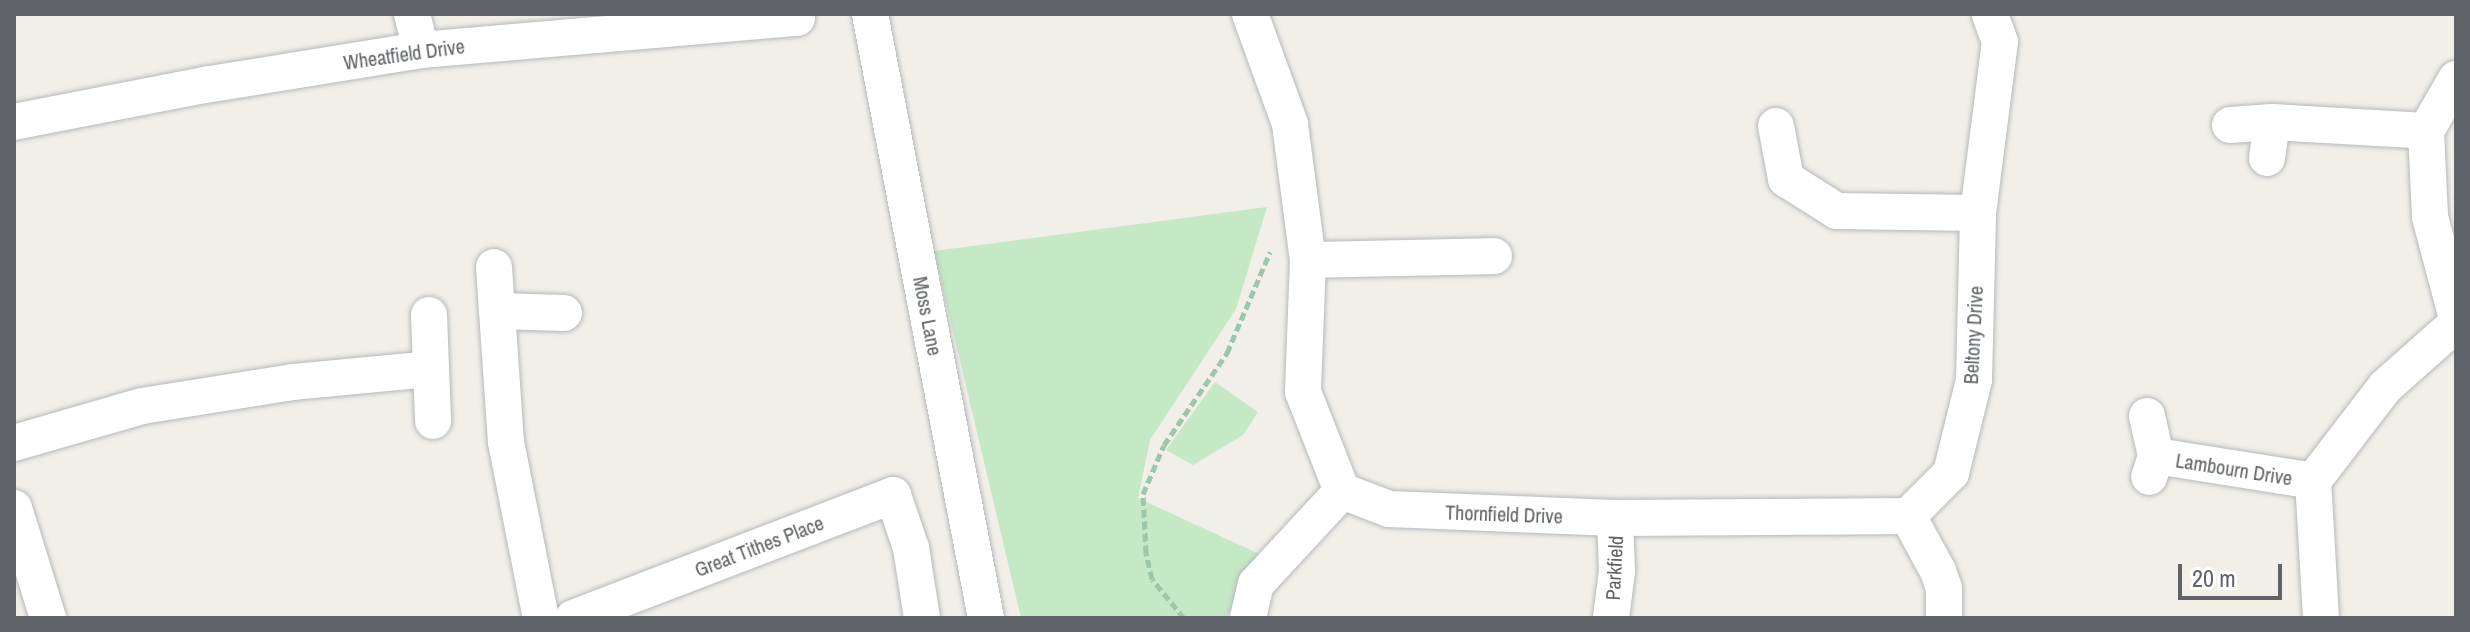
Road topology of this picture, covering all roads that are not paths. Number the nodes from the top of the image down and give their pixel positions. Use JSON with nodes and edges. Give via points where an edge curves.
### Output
{"nodes":[{"id":1,"x":412,"y":14,"type":"edge"},
{"id":2,"x":870,"y":14,"type":"edge"},
{"id":3,"x":1250,"y":14,"type":"edge"},
{"id":4,"x":1990,"y":14,"type":"edge"},
{"id":5,"x":797,"y":16,"type":"edge"},
{"id":6,"x":502,"y":28,"type":"edge"},
{"id":7,"x":421,"y":50,"type":"junction"},
{"id":8,"x":2456,"y":79,"type":"edge"},
{"id":9,"x":14,"y":122,"type":"edge"},
{"id":10,"x":2272,"y":122,"type":"junction"},
{"id":11,"x":2230,"y":125,"type":"dead end"},
{"id":12,"x":1776,"y":126,"type":"dead end"},
{"id":13,"x":2426,"y":131,"type":"junction"},
{"id":14,"x":2267,"y":158,"type":"dead end"},
{"id":15,"x":1978,"y":213,"type":"junction"},
{"id":16,"x":1494,"y":256,"type":"dead end"},
{"id":17,"x":1308,"y":260,"type":"junction"},
{"id":18,"x":494,"y":267,"type":"dead end"},
{"id":19,"x":497,"y":311,"type":"junction"},
{"id":20,"x":564,"y":313,"type":"dead end"},
{"id":21,"x":429,"y":315,"type":"dead end"},
{"id":22,"x":2456,"y":315,"type":"edge"},
{"id":23,"x":2456,"y":324,"type":"edge"},
{"id":24,"x":430,"y":369,"type":"junction"},
{"id":25,"x":2147,"y":416,"type":"dead end"},
{"id":26,"x":433,"y":421,"type":"dead end"},
{"id":27,"x":14,"y":443,"type":"edge"},
{"id":28,"x":2313,"y":481,"type":"junction"},
{"id":29,"x":1342,"y":491,"type":"junction"},
{"id":30,"x":14,"y":508,"type":"edge"},
{"id":31,"x":1908,"y":516,"type":"junction"},
{"id":32,"x":1615,"y":518,"type":"junction"},
{"id":33,"x":24,"y":581,"type":"edge"},
{"id":34,"x":48,"y":618,"type":"edge"},
{"id":35,"x":541,"y":618,"type":"edge"},
{"id":36,"x":573,"y":618,"type":"edge"},
{"id":37,"x":922,"y":618,"type":"edge"},
{"id":38,"x":986,"y":618,"type":"edge"},
{"id":39,"x":1248,"y":618,"type":"edge"},
{"id":40,"x":1611,"y":618,"type":"edge"},
{"id":41,"x":1944,"y":618,"type":"edge"},
{"id":42,"x":2321,"y":618,"type":"edge"}],
"edges":[{"from":1,"to":7,"type":"street"},
{"from":2,"to":38,"type":"street","name":"Moss Lane"},
{"from":3,"to":17,"type":"street","via":[[1290,124]]},
{"from":4,"to":15,"type":"street","name":"Beltony Drive","via":[[2000,42]]},
{"from":5,"to":6,"type":"street","name":"Wheatfield Drive"},
{"from":6,"to":7,"type":"street","name":"Wheatfield Drive"},
{"from":7,"to":9,"type":"street","name":"Wheatfield Drive"},
{"from":8,"to":13,"type":"street"},
{"from":10,"to":11,"type":"street"},
{"from":10,"to":13,"type":"street"},
{"from":10,"to":14,"type":"street"},
{"from":12,"to":15,"type":"street","via":[[1786,179],[1837,211]]},
{"from":13,"to":22,"type":"street","via":[[2430,217]]},
{"from":15,"to":31,"type":"street","name":"Beltony Drive","via":[[1974,380],[1951,473]]},
{"from":16,"to":17,"type":"street"},
{"from":17,"to":29,"type":"street","via":[[1303,392]]},
{"from":18,"to":19,"type":"street"},
{"from":19,"to":20,"type":"street"},
{"from":19,"to":35,"type":"street","via":[[506,442]]},
{"from":21,"to":24,"type":"street"},
{"from":23,"to":28,"type":"street","name":"Lambourn Drive","via":[[2385,387]]},
{"from":24,"to":26,"type":"street"},
{"from":24,"to":27,"type":"street","via":[[293,382],[142,406]]},
{"from":25,"to":28,"type":"street","name":"Lambourn Drive","via":[[2152,467]]},
{"from":28,"to":42,"type":"street","name":"Lambourn Drive"},
{"from":29,"to":32,"type":"street","name":"Thornfield Drive","via":[[1389,509]]},
{"from":29,"to":39,"type":"street","via":[[1256,584]]},
{"from":30,"to":33,"type":"street"},
{"from":31,"to":32,"type":"street","name":"Thornfield Drive"},
{"from":31,"to":41,"type":"street","via":[[1938,571]]},
{"from":32,"to":40,"type":"street","name":"Parkfield","via":[[1617,571]]},
{"from":33,"to":34,"type":"street"},
{"from":36,"to":37,"type":"street","name":"Great Tithes Place","via":[[893,495],[911,548]]}]}
